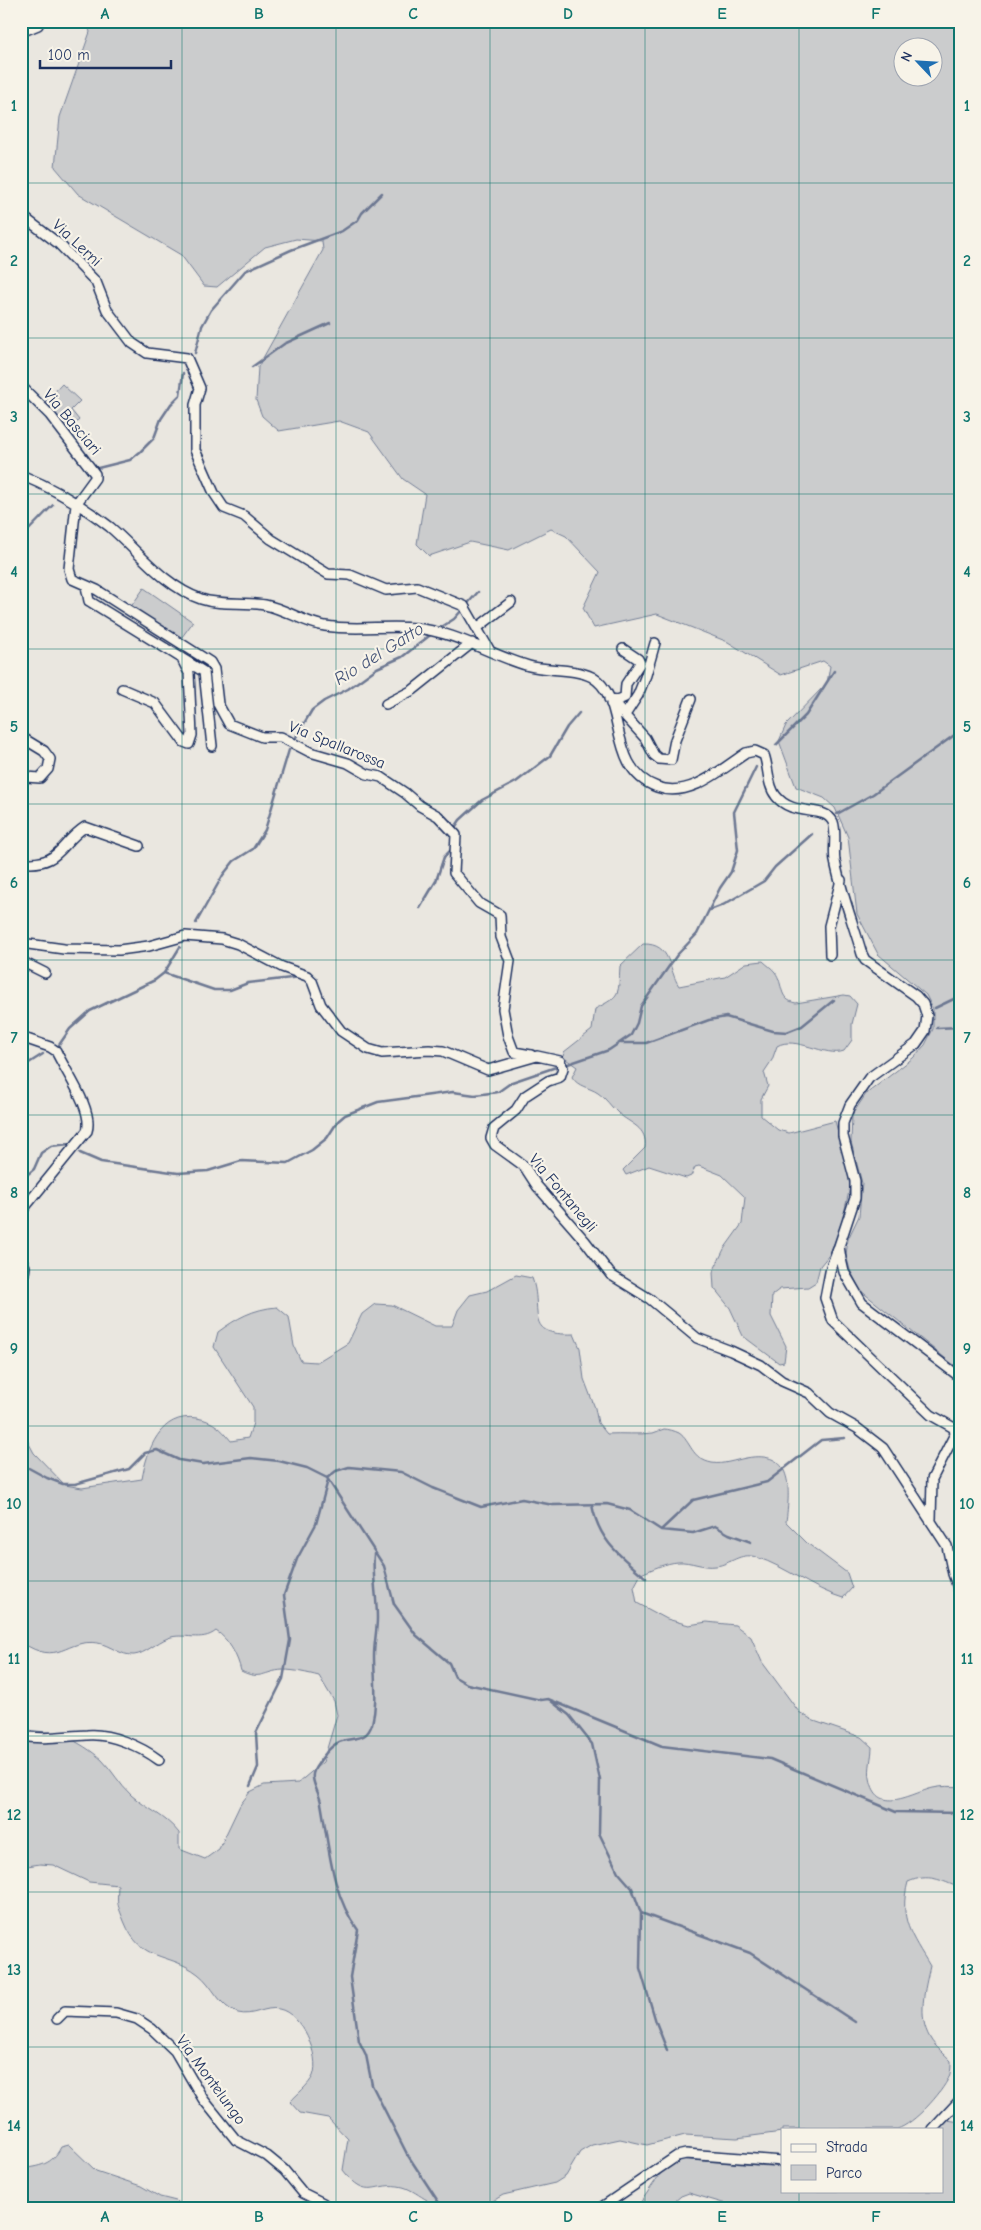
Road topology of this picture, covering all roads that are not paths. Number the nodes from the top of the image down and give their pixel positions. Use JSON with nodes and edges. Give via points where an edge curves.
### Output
{"nodes":[{"id":1,"x":38,"y":25,"type":"dead end"},
{"id":2,"x":21,"y":32,"type":"edge"},
{"id":3,"x":21,"y":215,"type":"edge"},
{"id":4,"x":21,"y":386,"type":"edge"},
{"id":5,"x":21,"y":475,"type":"edge"},
{"id":6,"x":79,"y":505,"type":"junction"},
{"id":7,"x":86,"y":586,"type":"junction"},
{"id":8,"x":511,"y":602,"type":"dead end"},
{"id":9,"x":477,"y":628,"type":"junction"},
{"id":10,"x":472,"y":643,"type":"junction"},
{"id":11,"x":655,"y":643,"type":"dead end"},
{"id":12,"x":623,"y":650,"type":"dead end"},
{"id":13,"x":490,"y":651,"type":"junction"},
{"id":14,"x":181,"y":657,"type":"junction"},
{"id":15,"x":122,"y":690,"type":"dead end"},
{"id":16,"x":691,"y":699,"type":"dead end"},
{"id":17,"x":610,"y":701,"type":"junction"},
{"id":18,"x":386,"y":704,"type":"dead end"},
{"id":19,"x":621,"y":712,"type":"junction"},
{"id":20,"x":21,"y":737,"type":"edge"},
{"id":21,"x":212,"y":746,"type":"dead end"},
{"id":22,"x":21,"y":774,"type":"edge"},
{"id":23,"x":140,"y":846,"type":"dead end"},
{"id":24,"x":21,"y":862,"type":"edge"},
{"id":25,"x":841,"y":879,"type":"junction"},
{"id":26,"x":21,"y":943,"type":"edge"},
{"id":27,"x":830,"y":954,"type":"dead end"},
{"id":28,"x":21,"y":961,"type":"edge"},
{"id":29,"x":45,"y":973,"type":"dead end"},
{"id":30,"x":21,"y":1037,"type":"edge"},
{"id":31,"x":536,"y":1056,"type":"junction"},
{"id":32,"x":21,"y":1212,"type":"edge"},
{"id":33,"x":840,"y":1246,"type":"junction"},
{"id":34,"x":21,"y":1258,"type":"edge"},
{"id":35,"x":24,"y":1274,"type":"dead end"},
{"id":36,"x":960,"y":1377,"type":"edge"},
{"id":37,"x":931,"y":1520,"type":"junction"},
{"id":38,"x":960,"y":1593,"type":"edge"},
{"id":39,"x":21,"y":1736,"type":"edge"},
{"id":40,"x":159,"y":1760,"type":"dead end"},
{"id":41,"x":58,"y":2018,"type":"dead end"},
{"id":42,"x":960,"y":2100,"type":"edge"},
{"id":43,"x":934,"y":2128,"type":"edge"},
{"id":44,"x":781,"y":2161,"type":"edge"},
{"id":45,"x":326,"y":2209,"type":"edge"},
{"id":46,"x":598,"y":2209,"type":"edge"}],
"edges":[{"from":1,"to":2,"type":"street"},
{"from":3,"to":9,"type":"street","name":"Via Lerni","via":[[59,244],[96,282],[107,310],[132,343],[147,353],[187,358],[200,388],[195,405],[196,450],[224,508],[244,516],[271,539],[328,574],[350,576],[386,590],[417,587],[464,606]]},
{"from":4,"to":6,"type":"street","name":"Via Basciari","via":[[50,415],[95,474]]},
{"from":5,"to":6,"type":"street"},
{"from":6,"to":7,"type":"street","name":"Via Spallarossa","via":[[69,569],[72,579]]},
{"from":6,"to":10,"type":"street","via":[[173,584],[200,599],[264,605],[323,626],[415,628],[447,633]]},
{"from":7,"to":14,"type":"street","via":[[89,601]]},
{"from":7,"to":31,"type":"street","name":"Via Spallarossa","via":[[210,662],[214,669],[218,704],[229,724],[262,737],[281,737],[310,752],[348,762],[367,774],[381,777],[451,828],[456,835],[454,872],[479,902],[500,915],[501,937],[510,961],[503,1009],[512,1049]]},
{"from":8,"to":9,"type":"street"},
{"from":9,"to":13,"type":"street"},
{"from":10,"to":13,"type":"street"},
{"from":10,"to":18,"type":"street","via":[[413,690]]},
{"from":11,"to":19,"type":"street","via":[[638,695],[627,712]]},
{"from":12,"to":17,"type":"street","via":[[640,663],[626,684],[625,697]]},
{"from":13,"to":17,"type":"street","via":[[536,668],[591,677],[599,682]]},
{"from":14,"to":15,"type":"street","via":[[189,673],[192,735],[189,744],[184,742],[154,703]]},
{"from":14,"to":21,"type":"street","via":[[204,672]]},
{"from":16,"to":19,"type":"street","via":[[671,760],[654,755],[645,738]]},
{"from":17,"to":19,"type":"street"},
{"from":17,"to":25,"type":"street","via":[[626,760],[637,776],[658,787],[676,790],[693,786],[746,753],[755,751],[764,755],[772,788],[785,806],[818,812],[833,822],[835,861]]},
{"from":20,"to":22,"type":"street","via":[[44,751],[50,759],[48,769],[40,778]]},
{"from":23,"to":24,"type":"street","via":[[86,827],[75,834],[58,855],[40,862]]},
{"from":25,"to":27,"type":"street","via":[[829,926]]},
{"from":25,"to":33,"type":"street","via":[[865,960],[916,996],[927,1016],[925,1031],[916,1044],[869,1078],[850,1105],[843,1123],[842,1136],[855,1181],[855,1198]]},
{"from":26,"to":31,"type":"street","name":"Via Fontanegli","via":[[64,949],[119,950],[186,936],[222,939],[307,976],[321,1005],[340,1031],[368,1049],[382,1054],[443,1051],[488,1070]]},
{"from":28,"to":29,"type":"street"},
{"from":30,"to":32,"type":"street","via":[[56,1051],[82,1102],[89,1125]]},
{"from":31,"to":37,"type":"street","name":"Via Fontanegli","via":[[560,1061],[562,1073],[526,1096],[516,1110],[494,1128],[492,1138],[495,1145],[524,1166],[611,1275],[650,1299],[697,1338],[761,1365],[782,1381],[804,1390],[830,1413],[868,1437],[882,1448]]},
{"from":33,"to":36,"type":"street","via":[[844,1272],[862,1303]]},
{"from":33,"to":37,"type":"street","via":[[831,1267],[825,1298],[833,1320],[931,1414],[954,1428],[955,1434],[932,1479]]},
{"from":34,"to":35,"type":"street"},
{"from":37,"to":38,"type":"street","name":"Via Fontanegli","via":[[947,1546]]},
{"from":39,"to":40,"type":"street","via":[[52,1739],[88,1734],[103,1736]]},
{"from":41,"to":45,"type":"street","name":"Via Montelungo","via":[[65,2011],[116,2013],[131,2016],[152,2029],[175,2051],[203,2099],[236,2140],[284,2170],[303,2193],[323,2203]]},
{"from":42,"to":43,"type":"street"},
{"from":44,"to":46,"type":"street","via":[[677,2156]]}]}
